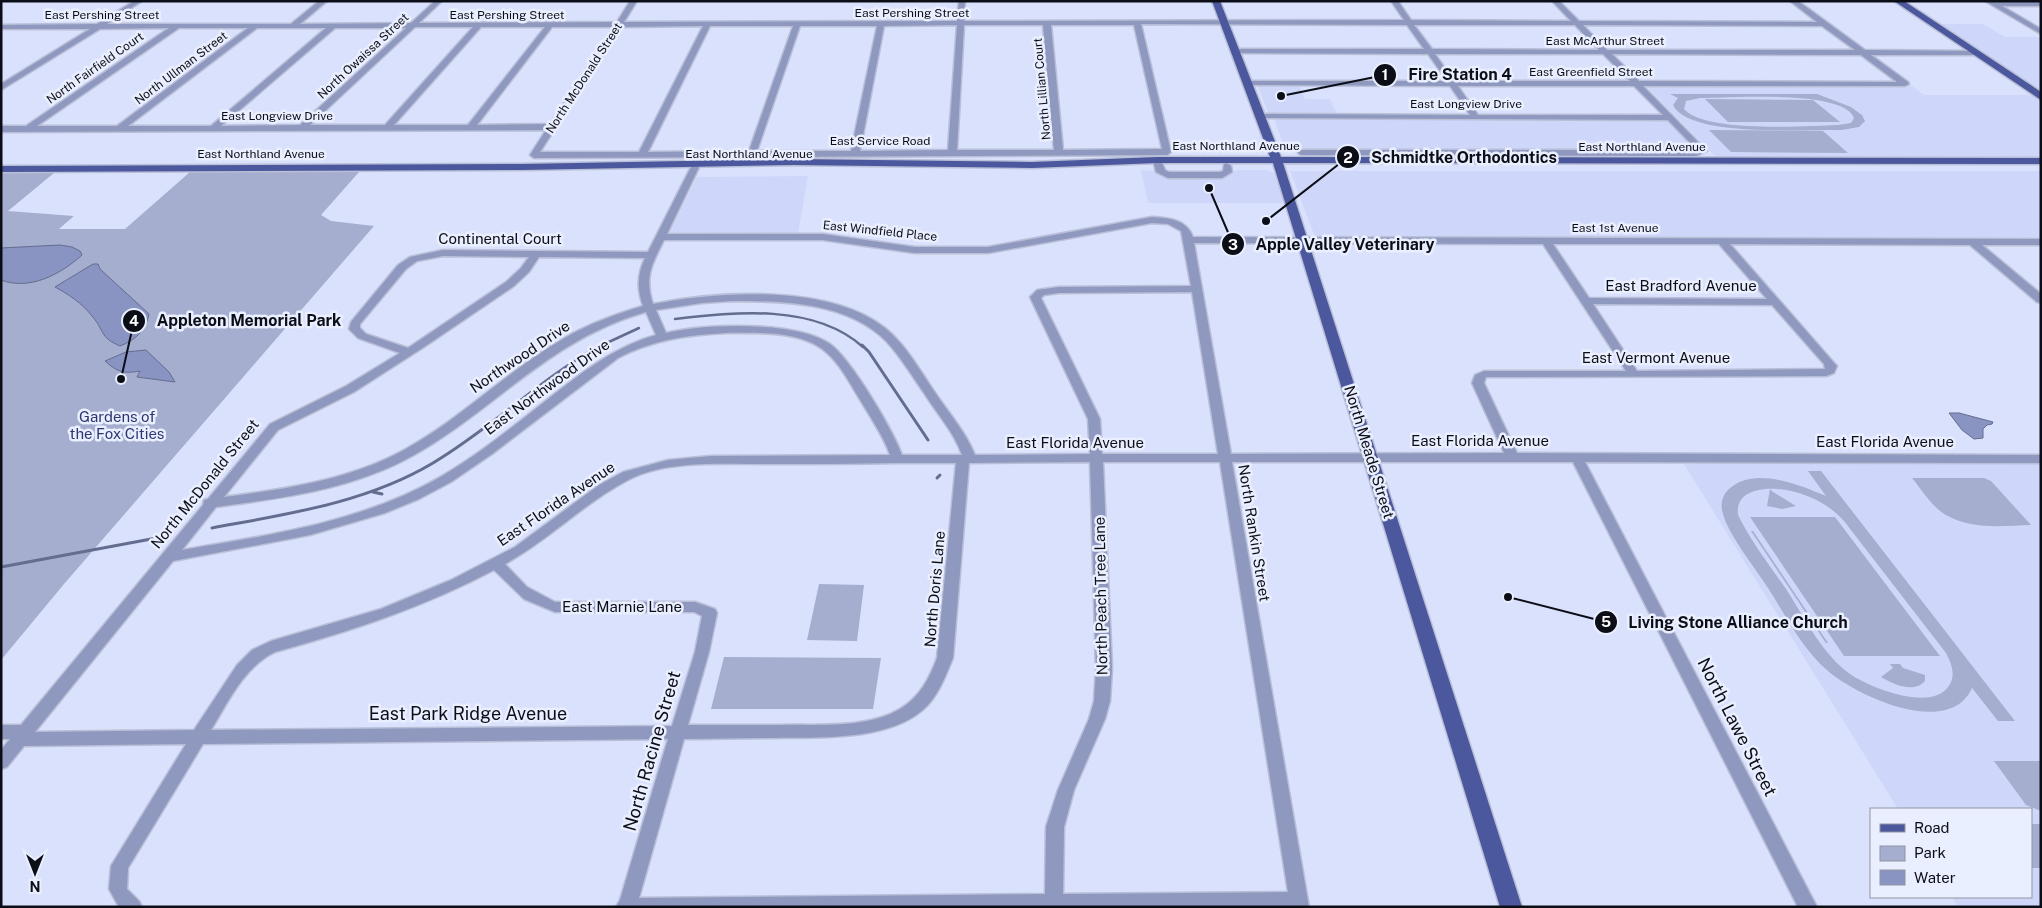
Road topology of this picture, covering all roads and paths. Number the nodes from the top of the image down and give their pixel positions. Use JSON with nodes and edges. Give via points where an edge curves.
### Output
{"nodes":[{"id":1,"x":138,"y":1,"type":"edge"},
{"id":2,"x":324,"y":1,"type":"edge"},
{"id":3,"x":439,"y":1,"type":"edge"},
{"id":4,"x":634,"y":1,"type":"edge"},
{"id":5,"x":962,"y":1,"type":"edge"},
{"id":6,"x":1216,"y":1,"type":"edge"},
{"id":7,"x":1394,"y":1,"type":"edge"},
{"id":8,"x":1555,"y":1,"type":"edge"},
{"id":9,"x":1793,"y":1,"type":"edge"},
{"id":10,"x":1898,"y":1,"type":"edge"},
{"id":11,"x":1991,"y":3,"type":"edge"},
{"id":12,"x":2041,"y":4,"type":"edge"},
{"id":13,"x":1225,"y":22,"type":"junction"},
{"id":14,"x":1136,"y":23,"type":"junction"},
{"id":15,"x":1409,"y":23,"type":"junction"},
{"id":16,"x":1577,"y":23,"type":"junction"},
{"id":17,"x":797,"y":24,"type":"junction"},
{"id":18,"x":881,"y":24,"type":"junction"},
{"id":19,"x":961,"y":24,"type":"junction"},
{"id":20,"x":1047,"y":24,"type":"junction"},
{"id":21,"x":1823,"y":24,"type":"junction"},
{"id":22,"x":619,"y":25,"type":"junction"},
{"id":23,"x":707,"y":25,"type":"junction"},
{"id":24,"x":255,"y":26,"type":"junction"},
{"id":25,"x":293,"y":26,"type":"junction"},
{"id":26,"x":333,"y":26,"type":"junction"},
{"id":27,"x":411,"y":26,"type":"junction"},
{"id":28,"x":478,"y":26,"type":"junction"},
{"id":29,"x":549,"y":26,"type":"junction"},
{"id":30,"x":1,"y":27,"type":"edge"},
{"id":31,"x":15,"y":27,"type":"junction"},
{"id":32,"x":98,"y":27,"type":"junction"},
{"id":33,"x":176,"y":27,"type":"junction"},
{"id":34,"x":2041,"y":32,"type":"edge"},
{"id":35,"x":1,"y":34,"type":"edge"},
{"id":36,"x":1235,"y":51,"type":"junction"},
{"id":37,"x":1429,"y":52,"type":"junction"},
{"id":38,"x":1606,"y":52,"type":"junction"},
{"id":39,"x":1862,"y":52,"type":"junction"},
{"id":40,"x":1975,"y":53,"type":"junction"},
{"id":41,"x":1248,"y":83,"type":"junction"},
{"id":42,"x":1451,"y":83,"type":"junction"},
{"id":43,"x":1638,"y":84,"type":"junction"},
{"id":44,"x":1,"y":88,"type":"edge"},
{"id":45,"x":2041,"y":97,"type":"edge"},
{"id":46,"x":1260,"y":116,"type":"junction"},
{"id":47,"x":1476,"y":116,"type":"junction"},
{"id":48,"x":1672,"y":118,"type":"junction"},
{"id":49,"x":120,"y":128,"type":"junction"},
{"id":50,"x":213,"y":128,"type":"junction"},
{"id":51,"x":302,"y":128,"type":"junction"},
{"id":52,"x":387,"y":128,"type":"junction"},
{"id":53,"x":470,"y":128,"type":"junction"},
{"id":54,"x":552,"y":128,"type":"junction"},
{"id":55,"x":1,"y":129,"type":"edge"},
{"id":56,"x":28,"y":129,"type":"junction"},
{"id":57,"x":1059,"y":152,"type":"junction"},
{"id":58,"x":1301,"y":152,"type":"dead end"},
{"id":59,"x":855,"y":153,"type":"junction"},
{"id":60,"x":952,"y":153,"type":"junction"},
{"id":61,"x":752,"y":154,"type":"junction"},
{"id":62,"x":534,"y":155,"type":"joint"},
{"id":63,"x":642,"y":155,"type":"junction"},
{"id":64,"x":2041,"y":161,"type":"edge"},
{"id":65,"x":1158,"y":163,"type":"junction"},
{"id":66,"x":1278,"y":163,"type":"junction"},
{"id":67,"x":696,"y":165,"type":"junction"},
{"id":68,"x":2041,"y":167,"type":"edge"},
{"id":69,"x":1,"y":169,"type":"edge"},
{"id":70,"x":661,"y":237,"type":"junction"},
{"id":71,"x":1189,"y":240,"type":"junction"},
{"id":72,"x":1303,"y":240,"type":"junction"},
{"id":73,"x":1546,"y":241,"type":"junction"},
{"id":74,"x":1722,"y":241,"type":"junction"},
{"id":75,"x":1972,"y":241,"type":"junction"},
{"id":76,"x":2041,"y":242,"type":"edge"},
{"id":77,"x":536,"y":254,"type":"junction"},
{"id":78,"x":652,"y":255,"type":"junction"},
{"id":79,"x":1197,"y":289,"type":"junction"},
{"id":80,"x":2041,"y":300,"type":"edge"},
{"id":81,"x":1586,"y":301,"type":"junction"},
{"id":82,"x":1775,"y":302,"type":"junction"},
{"id":83,"x":650,"y":308,"type":"junction"},
{"id":84,"x":662,"y":337,"type":"junction"},
{"id":85,"x":409,"y":352,"type":"junction"},
{"id":86,"x":1633,"y":373,"type":"junction"},
{"id":87,"x":1370,"y":457,"type":"junction"},
{"id":88,"x":1512,"y":457,"type":"junction"},
{"id":89,"x":1576,"y":458,"type":"junction"},
{"id":90,"x":1225,"y":459,"type":"junction"},
{"id":91,"x":2041,"y":459,"type":"edge"},
{"id":92,"x":898,"y":460,"type":"junction"},
{"id":93,"x":966,"y":460,"type":"junction"},
{"id":94,"x":1097,"y":460,"type":"junction"},
{"id":95,"x":209,"y":504,"type":"junction"},
{"id":96,"x":167,"y":557,"type":"junction"},
{"id":97,"x":496,"y":564,"type":"junction"},
{"id":98,"x":703,"y":609,"type":"joint"},
{"id":99,"x":911,"y":710,"type":"joint"},
{"id":100,"x":1,"y":732,"type":"edge"},
{"id":101,"x":677,"y":732,"type":"junction"},
{"id":102,"x":23,"y":735,"type":"junction"},
{"id":103,"x":199,"y":736,"type":"junction"},
{"id":104,"x":1,"y":762,"type":"edge"},
{"id":105,"x":1054,"y":904,"type":"junction"},
{"id":106,"x":1299,"y":904,"type":"edge"},
{"id":107,"x":133,"y":907,"type":"edge"},
{"id":108,"x":626,"y":907,"type":"edge"},
{"id":109,"x":1511,"y":907,"type":"edge"},
{"id":110,"x":1808,"y":907,"type":"edge"}],
"edges":[{"from":1,"to":32,"type":"street"},
{"from":2,"to":25,"type":"street"},
{"from":3,"to":27,"type":"street","name":"North Owaissa Street"},
{"from":4,"to":22,"type":"street","name":"North McDonald Street"},
{"from":5,"to":19,"type":"street"},
{"from":6,"to":13,"type":"main road","name":"North Meade Street"},
{"from":7,"to":15,"type":"street"},
{"from":8,"to":16,"type":"street"},
{"from":9,"to":21,"type":"street"},
{"from":10,"to":40,"type":"main road"},
{"from":11,"to":12,"type":"street"},
{"from":11,"to":34,"type":"street"},
{"from":13,"to":14,"type":"street","name":"East Pershing Street"},
{"from":13,"to":15,"type":"street","name":"East Pershing Street"},
{"from":13,"to":36,"type":"main road","name":"North Meade Street"},
{"from":14,"to":20,"type":"street","name":"East Pershing Street"},
{"from":14,"to":57,"type":"street","name":"East Service Road","via":[[1166,152]]},
{"from":15,"to":16,"type":"street","name":"East Pershing Street"},
{"from":15,"to":37,"type":"street"},
{"from":16,"to":21,"type":"street","name":"East Pershing Street"},
{"from":16,"to":38,"type":"street"},
{"from":17,"to":18,"type":"street","name":"East Pershing Street"},
{"from":17,"to":23,"type":"street","name":"East Pershing Street"},
{"from":17,"to":61,"type":"street"},
{"from":18,"to":19,"type":"street","name":"East Pershing Street"},
{"from":18,"to":59,"type":"street"},
{"from":19,"to":20,"type":"street","name":"East Pershing Street"},
{"from":19,"to":60,"type":"street"},
{"from":20,"to":57,"type":"street","name":"North Lillian Court"},
{"from":21,"to":39,"type":"street"},
{"from":22,"to":23,"type":"street","name":"East Pershing Street"},
{"from":22,"to":29,"type":"street","name":"East Pershing Street"},
{"from":22,"to":54,"type":"street","name":"North McDonald Street"},
{"from":23,"to":63,"type":"street"},
{"from":24,"to":25,"type":"street","name":"East Pershing Street"},
{"from":24,"to":33,"type":"street","name":"East Pershing Street"},
{"from":24,"to":49,"type":"street","name":"North Ullman Street"},
{"from":25,"to":26,"type":"street","name":"East Pershing Street"},
{"from":26,"to":27,"type":"street","name":"East Pershing Street"},
{"from":26,"to":50,"type":"street"},
{"from":27,"to":28,"type":"street","name":"East Pershing Street"},
{"from":27,"to":51,"type":"street","name":"North Owaissa Street"},
{"from":28,"to":29,"type":"street","name":"East Pershing Street"},
{"from":28,"to":52,"type":"street"},
{"from":29,"to":53,"type":"street"},
{"from":30,"to":31,"type":"street","name":"East Pershing Street"},
{"from":31,"to":32,"type":"street","name":"East Pershing Street"},
{"from":31,"to":35,"type":"street"},
{"from":32,"to":33,"type":"street","name":"East Pershing Street"},
{"from":32,"to":44,"type":"street"},
{"from":33,"to":56,"type":"street","name":"North Fairfield Court"},
{"from":36,"to":37,"type":"street","name":"East McArthur Street"},
{"from":36,"to":41,"type":"main road","name":"North Meade Street"},
{"from":37,"to":38,"type":"street","name":"East McArthur Street"},
{"from":37,"to":42,"type":"street"},
{"from":38,"to":39,"type":"street","name":"East McArthur Street"},
{"from":38,"to":43,"type":"street"},
{"from":39,"to":40,"type":"street","name":"East McArthur Street"},
{"from":39,"to":43,"type":"street","name":"East Greenfield Street","via":[[1905,84]]},
{"from":40,"to":45,"type":"main road"},
{"from":41,"to":42,"type":"street","name":"East Greenfield Street"},
{"from":41,"to":46,"type":"main road","name":"North Meade Street"},
{"from":42,"to":43,"type":"street","name":"East Greenfield Street"},
{"from":42,"to":47,"type":"street"},
{"from":43,"to":48,"type":"street"},
{"from":46,"to":47,"type":"street","name":"East Longview Drive"},
{"from":46,"to":66,"type":"main road","name":"North Meade Street"},
{"from":47,"to":48,"type":"street","name":"East Longview Drive"},
{"from":48,"to":58,"type":"street","via":[[1702,148],[1702,152]]},
{"from":49,"to":50,"type":"street","name":"East Longview Drive"},
{"from":49,"to":56,"type":"street","name":"East Longview Drive"},
{"from":50,"to":51,"type":"street","name":"East Longview Drive"},
{"from":51,"to":52,"type":"street","name":"East Longview Drive"},
{"from":52,"to":53,"type":"street","name":"East Longview Drive"},
{"from":53,"to":54,"type":"street","name":"East Longview Drive"},
{"from":54,"to":62,"type":"street","name":"North McDonald Street"},
{"from":55,"to":56,"type":"street","name":"East Longview Drive"},
{"from":57,"to":60,"type":"street","name":"East Service Road"},
{"from":59,"to":60,"type":"street","name":"East Service Road"},
{"from":59,"to":61,"type":"street","name":"East Service Road"},
{"from":61,"to":63,"type":"street","name":"East Service Road"},
{"from":62,"to":63,"type":"street","name":"East Service Road"},
{"from":64,"to":66,"type":"main road","name":"East Northland Avenue"},
{"from":65,"to":66,"type":"main road","name":"East Northland Avenue"},
{"from":65,"to":66,"type":"main road","name":"East Northland Avenue","via":[[1227,166]]},
{"from":65,"to":67,"type":"main road","name":"East Northland Avenue","via":[[1040,167]]},
{"from":66,"to":68,"type":"main road","name":"East Northland Avenue"},
{"from":66,"to":72,"type":"main road","name":"North Meade Street"},
{"from":67,"to":69,"type":"main road","name":"East Northland Avenue"},
{"from":67,"to":70,"type":"street"},
{"from":70,"to":71,"type":"street","name":"East Windfield Place","via":[[823,237],[915,250],[980,251],[1152,220],[1170,221],[1185,229]]},
{"from":70,"to":78,"type":"street"},
{"from":71,"to":72,"type":"street","name":"East 1st Avenue"},
{"from":71,"to":79,"type":"street","name":"North Rankin Street"},
{"from":72,"to":73,"type":"street","name":"East 1st Avenue"},
{"from":72,"to":87,"type":"main road","name":"North Meade Street"},
{"from":73,"to":74,"type":"street","name":"East 1st Avenue"},
{"from":73,"to":81,"type":"street"},
{"from":74,"to":75,"type":"street","name":"East 1st Avenue"},
{"from":74,"to":82,"type":"street"},
{"from":75,"to":76,"type":"street","name":"East 1st Avenue"},
{"from":75,"to":80,"type":"street"},
{"from":77,"to":78,"type":"street","name":"Continental Court"},
{"from":77,"to":85,"type":"street","name":"North McDonald Street","via":[[510,284]]},
{"from":77,"to":85,"type":"street","name":"Continental Court","via":[[443,254],[414,259],[402,267],[355,324],[354,330],[362,336]]},
{"from":78,"to":83,"type":"street","via":[[642,286]]},
{"from":79,"to":90,"type":"street","name":"North Rankin Street"},
{"from":79,"to":94,"type":"street","name":"North Peach Tree Lane","via":[[1059,290],[1037,294],[1035,300],[1039,309],[1094,419]]},
{"from":81,"to":82,"type":"street","name":"East Bradford Avenue"},
{"from":81,"to":86,"type":"street"},
{"from":82,"to":86,"type":"street","name":"East Vermont Avenue","via":[[1828,362],[1830,371],[1822,374]]},
{"from":83,"to":84,"type":"street"},
{"from":83,"to":93,"type":"street","name":"Northwood Drive","via":[[716,300],[779,299],[816,303],[854,314],[881,330],[901,352],[956,431]]},
{"from":83,"to":95,"type":"street","name":"Northwood Drive","via":[[602,324],[566,342],[433,437],[389,463],[323,484]]},
{"from":84,"to":92,"type":"street","name":"East Northwood Drive","via":[[700,331],[775,332],[820,343],[844,365],[891,441]]},
{"from":84,"to":96,"type":"street","name":"East Northwood Drive","via":[[606,360],[484,453],[446,479],[405,500],[319,528]]},
{"from":85,"to":95,"type":"street","name":"North McDonald Street","via":[[350,389],[274,427]]},
{"from":86,"to":88,"type":"street","name":"East Vermont Avenue","via":[[1494,373],[1482,376],[1478,383]]},
{"from":87,"to":88,"type":"street","name":"East Florida Avenue"},
{"from":87,"to":90,"type":"street","name":"East Florida Avenue"},
{"from":87,"to":109,"type":"main road","name":"North Meade Street"},
{"from":88,"to":89,"type":"street","name":"East Florida Avenue"},
{"from":89,"to":91,"type":"street","name":"East Florida Avenue"},
{"from":89,"to":110,"type":"street","name":"North Lawe Street"},
{"from":90,"to":94,"type":"street","name":"East Florida Avenue"},
{"from":90,"to":106,"type":"street","name":"North Rankin Street"},
{"from":92,"to":93,"type":"street","name":"East Florida Avenue"},
{"from":92,"to":97,"type":"street","name":"East Florida Avenue","via":[[711,460],[648,468],[604,488]]},
{"from":93,"to":94,"type":"street","name":"East Florida Avenue"},
{"from":93,"to":99,"type":"street","name":"North Doris Lane","via":[[945,658],[935,683]]},
{"from":94,"to":105,"type":"street","name":"North Peach Tree Lane","via":[[1104,668],[1102,701],[1098,719],[1066,790],[1055,827]]},
{"from":95,"to":96,"type":"street","name":"North McDonald Street"},
{"from":96,"to":102,"type":"street","name":"North McDonald Street"},
{"from":97,"to":98,"type":"street","name":"East Marnie Lane","via":[[528,596],[555,607]]},
{"from":97,"to":103,"type":"street","name":"East Florida Avenue","via":[[386,613],[271,646],[257,654],[242,669]]},
{"from":98,"to":101,"type":"street","name":"North Racine Street","via":[[710,613],[710,619]]},
{"from":99,"to":101,"type":"street","name":"East Park Ridge Avenue","via":[[879,726],[858,729]]},
{"from":100,"to":102,"type":"street","name":"East Park Ridge Avenue"},
{"from":101,"to":103,"type":"street","name":"East Park Ridge Avenue"},
{"from":101,"to":108,"type":"street","name":"North Racine Street"},
{"from":102,"to":103,"type":"street","name":"East Park Ridge Avenue"},
{"from":102,"to":104,"type":"street","name":"North McDonald Street"},
{"from":103,"to":107,"type":"street","name":"East Florida Avenue","via":[[120,866],[117,890],[123,901]]},
{"from":105,"to":106,"type":"street"},
{"from":105,"to":108,"type":"street"}]}
